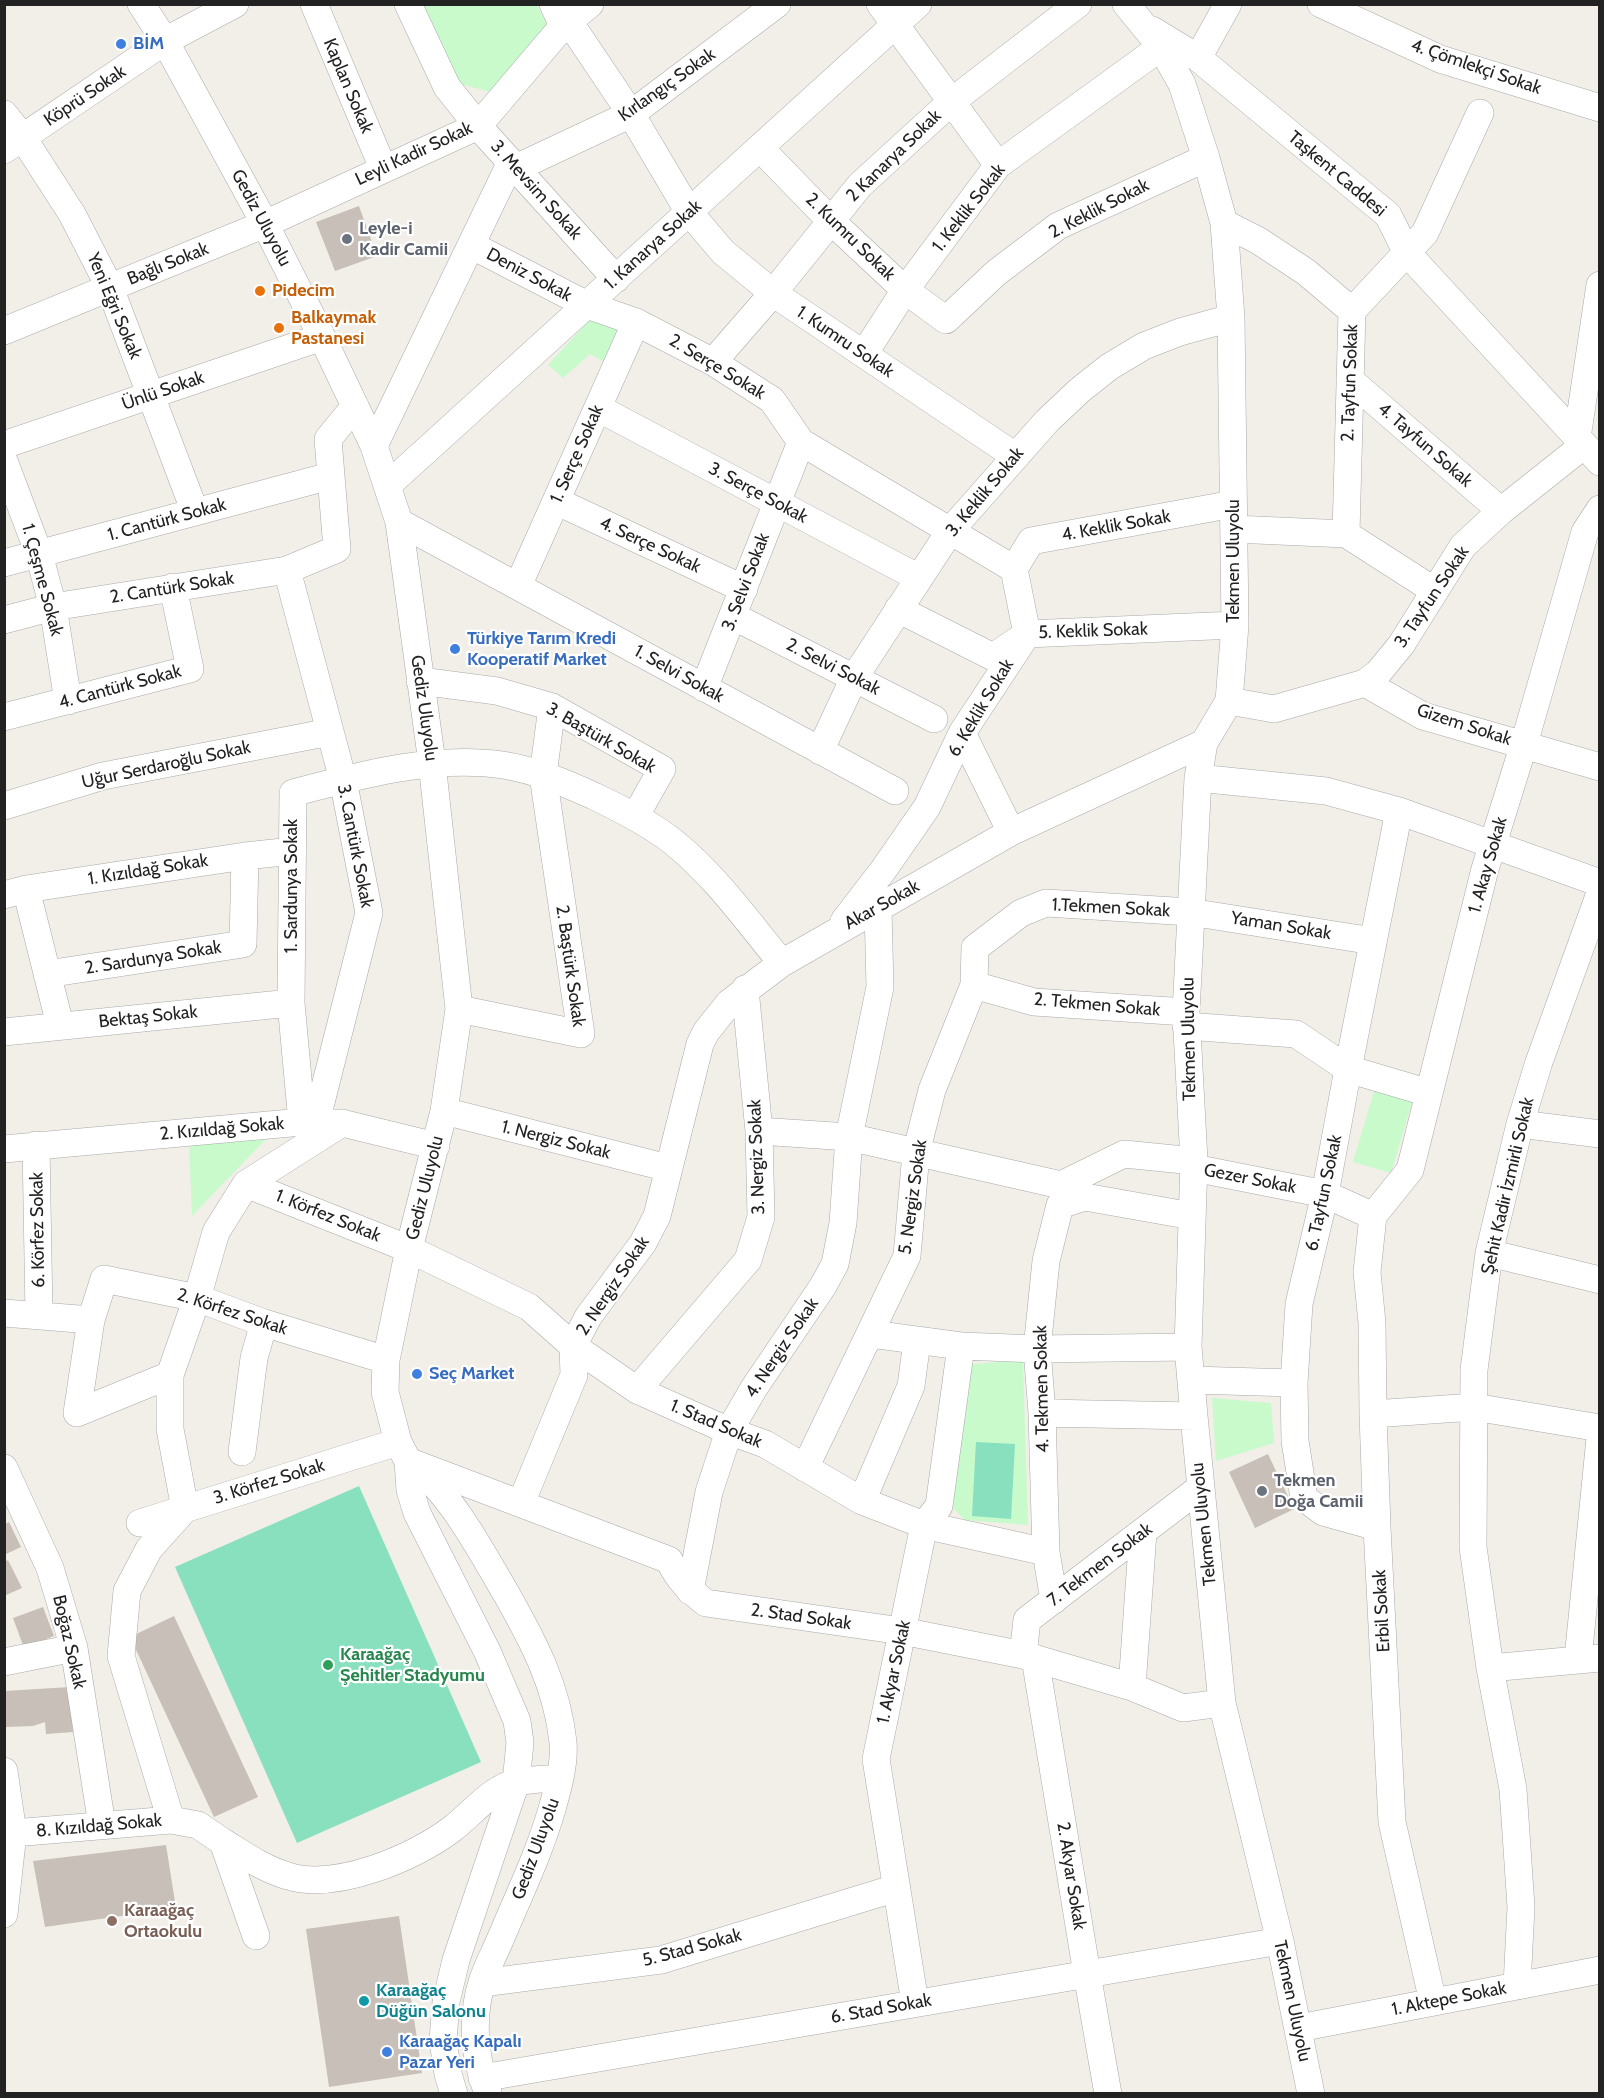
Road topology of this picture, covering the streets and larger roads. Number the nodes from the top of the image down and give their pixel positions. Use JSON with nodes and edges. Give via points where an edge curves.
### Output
{"nodes":[{"id":1,"x":141,"y":4,"type":"edge"},
{"id":2,"x":235,"y":4,"type":"edge"},
{"id":3,"x":314,"y":4,"type":"edge"},
{"id":4,"x":408,"y":4,"type":"edge"},
{"id":5,"x":590,"y":4,"type":"edge"},
{"id":6,"x":777,"y":4,"type":"edge"},
{"id":7,"x":918,"y":4,"type":"edge"},
{"id":8,"x":1078,"y":4,"type":"edge"},
{"id":9,"x":1228,"y":4,"type":"edge"},
{"id":10,"x":1321,"y":4,"type":"edge"},
{"id":11,"x":1133,"y":14,"type":"edge"},
{"id":12,"x":558,"y":15,"type":"edge"},
{"id":13,"x":887,"y":15,"type":"edge"},
{"id":14,"x":165,"y":41,"type":"junction"},
{"id":15,"x":1161,"y":47,"type":"junction"},
{"id":16,"x":1198,"y":58,"type":"junction"},
{"id":17,"x":951,"y":102,"type":"junction"},
{"id":18,"x":1599,"y":108,"type":"edge"},
{"id":19,"x":1480,"y":112,"type":"dead end"},
{"id":20,"x":4,"y":114,"type":"edge"},
{"id":21,"x":631,"y":114,"type":"junction"},
{"id":22,"x":478,"y":126,"type":"junction"},
{"id":23,"x":14,"y":144,"type":"edge"},
{"id":24,"x":760,"y":148,"type":"junction"},
{"id":25,"x":1206,"y":158,"type":"junction"},
{"id":26,"x":514,"y":165,"type":"junction"},
{"id":27,"x":998,"y":165,"type":"junction"},
{"id":28,"x":382,"y":168,"type":"junction"},
{"id":29,"x":689,"y":212,"type":"junction"},
{"id":30,"x":830,"y":220,"type":"junction"},
{"id":31,"x":1224,"y":223,"type":"junction"},
{"id":32,"x":265,"y":224,"type":"junction"},
{"id":33,"x":471,"y":244,"type":"junction"},
{"id":34,"x":1407,"y":253,"type":"junction"},
{"id":35,"x":616,"y":279,"type":"junction"},
{"id":36,"x":1599,"y":285,"type":"edge"},
{"id":37,"x":110,"y":288,"type":"junction"},
{"id":38,"x":905,"y":290,"type":"junction"},
{"id":39,"x":773,"y":293,"type":"junction"},
{"id":40,"x":587,"y":305,"type":"junction"},
{"id":41,"x":1352,"y":311,"type":"junction"},
{"id":42,"x":1231,"y":318,"type":"junction"},
{"id":43,"x":946,"y":320,"type":"joint"},
{"id":44,"x":636,"y":322,"type":"junction"},
{"id":45,"x":4,"y":331,"type":"edge"},
{"id":46,"x":322,"y":337,"type":"junction"},
{"id":47,"x":864,"y":354,"type":"junction"},
{"id":48,"x":713,"y":362,"type":"junction"},
{"id":49,"x":1350,"y":380,"type":"junction"},
{"id":50,"x":150,"y":395,"type":"junction"},
{"id":51,"x":355,"y":406,"type":"junction"},
{"id":52,"x":598,"y":408,"type":"junction"},
{"id":53,"x":1591,"y":409,"type":"edge"},
{"id":54,"x":801,"y":442,"type":"junction"},
{"id":55,"x":4,"y":445,"type":"edge"},
{"id":56,"x":374,"y":446,"type":"junction"},
{"id":57,"x":1587,"y":448,"type":"edge"},
{"id":58,"x":1015,"y":456,"type":"junction"},
{"id":59,"x":4,"y":461,"type":"edge"},
{"id":60,"x":330,"y":476,"type":"junction"},
{"id":61,"x":388,"y":485,"type":"junction"},
{"id":62,"x":556,"y":501,"type":"junction"},
{"id":63,"x":777,"y":503,"type":"junction"},
{"id":64,"x":1599,"y":509,"type":"edge"},
{"id":65,"x":1501,"y":511,"type":"junction"},
{"id":66,"x":195,"y":512,"type":"junction"},
{"id":67,"x":1233,"y":517,"type":"junction"},
{"id":68,"x":399,"y":522,"type":"junction"},
{"id":69,"x":950,"y":531,"type":"junction"},
{"id":70,"x":1346,"y":534,"type":"junction"},
{"id":71,"x":39,"y":554,"type":"junction"},
{"id":72,"x":4,"y":563,"type":"edge"},
{"id":73,"x":1014,"y":569,"type":"junction"},
{"id":74,"x":287,"y":570,"type":"junction"},
{"id":75,"x":919,"y":579,"type":"junction"},
{"id":76,"x":518,"y":586,"type":"junction"},
{"id":77,"x":173,"y":587,"type":"junction"},
{"id":78,"x":744,"y":589,"type":"junction"},
{"id":79,"x":1435,"y":591,"type":"junction"},
{"id":80,"x":53,"y":607,"type":"junction"},
{"id":81,"x":898,"y":609,"type":"junction"},
{"id":82,"x":733,"y":616,"type":"junction"},
{"id":83,"x":4,"y":620,"type":"edge"},
{"id":84,"x":1235,"y":625,"type":"junction"},
{"id":85,"x":1027,"y":634,"type":"junction"},
{"id":86,"x":854,"y":678,"type":"junction"},
{"id":87,"x":420,"y":681,"type":"junction"},
{"id":88,"x":1365,"y":683,"type":"junction"},
{"id":89,"x":704,"y":688,"type":"junction"},
{"id":90,"x":68,"y":701,"type":"junction"},
{"id":91,"x":1229,"y":701,"type":"junction"},
{"id":92,"x":552,"y":707,"type":"junction"},
{"id":93,"x":4,"y":717,"type":"edge"},
{"id":94,"x":934,"y":718,"type":"dead end"},
{"id":95,"x":330,"y":732,"type":"junction"},
{"id":96,"x":962,"y":733,"type":"junction"},
{"id":97,"x":1204,"y":743,"type":"junction"},
{"id":98,"x":1524,"y":744,"type":"junction"},
{"id":99,"x":820,"y":751,"type":"junction"},
{"id":100,"x":432,"y":763,"type":"junction"},
{"id":101,"x":1599,"y":767,"type":"edge"},
{"id":102,"x":543,"y":775,"type":"junction"},
{"id":103,"x":1198,"y":778,"type":"junction"},
{"id":104,"x":343,"y":780,"type":"junction"},
{"id":105,"x":895,"y":792,"type":"dead end"},
{"id":106,"x":4,"y":806,"type":"edge"},
{"id":107,"x":1399,"y":811,"type":"junction"},
{"id":108,"x":635,"y":817,"type":"junction"},
{"id":109,"x":1011,"y":832,"type":"junction"},
{"id":110,"x":1493,"y":844,"type":"junction"},
{"id":111,"x":293,"y":851,"type":"junction"},
{"id":112,"x":245,"y":856,"type":"junction"},
{"id":113,"x":1599,"y":883,"type":"edge"},
{"id":114,"x":15,"y":892,"type":"edge"},
{"id":115,"x":1599,"y":893,"type":"edge"},
{"id":116,"x":878,"y":908,"type":"junction"},
{"id":117,"x":1190,"y":912,"type":"junction"},
{"id":118,"x":838,"y":929,"type":"junction"},
{"id":119,"x":1373,"y":941,"type":"junction"},
{"id":120,"x":782,"y":963,"type":"junction"},
{"id":121,"x":47,"y":974,"type":"junction"},
{"id":122,"x":974,"y":985,"type":"junction"},
{"id":123,"x":745,"y":989,"type":"junction"},
{"id":124,"x":291,"y":1003,"type":"junction"},
{"id":125,"x":459,"y":1009,"type":"junction"},
{"id":126,"x":1186,"y":1019,"type":"junction"},
{"id":127,"x":60,"y":1025,"type":"junction"},
{"id":128,"x":4,"y":1032,"type":"edge"},
{"id":129,"x":1348,"y":1069,"type":"junction"},
{"id":130,"x":1429,"y":1093,"type":"junction"},
{"id":131,"x":444,"y":1111,"type":"junction"},
{"id":132,"x":320,"y":1122,"type":"junction"},
{"id":133,"x":1520,"y":1124,"type":"junction"},
{"id":134,"x":759,"y":1131,"type":"junction"},
{"id":135,"x":1599,"y":1134,"type":"edge"},
{"id":136,"x":849,"y":1137,"type":"junction"},
{"id":137,"x":36,"y":1145,"type":"junction"},
{"id":138,"x":436,"y":1146,"type":"junction"},
{"id":139,"x":4,"y":1149,"type":"edge"},
{"id":140,"x":916,"y":1153,"type":"junction"},
{"id":141,"x":1194,"y":1164,"type":"junction"},
{"id":142,"x":668,"y":1168,"type":"junction"},
{"id":143,"x":246,"y":1184,"type":"junction"},
{"id":144,"x":1325,"y":1194,"type":"junction"},
{"id":145,"x":1192,"y":1216,"type":"junction"},
{"id":146,"x":1373,"y":1216,"type":"junction"},
{"id":147,"x":409,"y":1249,"type":"junction"},
{"id":148,"x":1489,"y":1253,"type":"junction"},
{"id":149,"x":1599,"y":1280,"type":"edge"},
{"id":150,"x":197,"y":1298,"type":"junction"},
{"id":151,"x":4,"y":1313,"type":"edge"},
{"id":152,"x":39,"y":1315,"type":"junction"},
{"id":153,"x":91,"y":1320,"type":"junction"},
{"id":154,"x":264,"y":1323,"type":"junction"},
{"id":155,"x":871,"y":1334,"type":"junction"},
{"id":156,"x":917,"y":1341,"type":"junction"},
{"id":157,"x":573,"y":1346,"type":"junction"},
{"id":158,"x":961,"y":1346,"type":"junction"},
{"id":159,"x":1188,"y":1347,"type":"junction"},
{"id":160,"x":1037,"y":1348,"type":"junction"},
{"id":161,"x":386,"y":1360,"type":"junction"},
{"id":162,"x":170,"y":1375,"type":"junction"},
{"id":163,"x":1191,"y":1380,"type":"junction"},
{"id":164,"x":1294,"y":1383,"type":"junction"},
{"id":165,"x":637,"y":1390,"type":"junction"},
{"id":166,"x":1474,"y":1407,"type":"junction"},
{"id":167,"x":1042,"y":1413,"type":"junction"},
{"id":168,"x":1373,"y":1414,"type":"junction"},
{"id":169,"x":1194,"y":1416,"type":"junction"},
{"id":170,"x":1599,"y":1428,"type":"edge"},
{"id":171,"x":729,"y":1431,"type":"junction"},
{"id":172,"x":1599,"y":1438,"type":"edge"},
{"id":173,"x":403,"y":1451,"type":"junction"},
{"id":174,"x":242,"y":1452,"type":"dead end"},
{"id":175,"x":4,"y":1468,"type":"edge"},
{"id":176,"x":805,"y":1468,"type":"junction"},
{"id":177,"x":1200,"y":1488,"type":"junction"},
{"id":178,"x":862,"y":1501,"type":"junction"},
{"id":179,"x":522,"y":1503,"type":"junction"},
{"id":180,"x":185,"y":1509,"type":"junction"},
{"id":181,"x":140,"y":1523,"type":"dead end"},
{"id":182,"x":924,"y":1525,"type":"junction"},
{"id":183,"x":1377,"y":1527,"type":"junction"},
{"id":184,"x":1143,"y":1532,"type":"junction"},
{"id":185,"x":1595,"y":1532,"type":"edge"},
{"id":186,"x":1046,"y":1552,"type":"junction"},
{"id":187,"x":690,"y":1591,"type":"junction"},
{"id":188,"x":1054,"y":1600,"type":"junction"},
{"id":189,"x":902,"y":1631,"type":"junction"},
{"id":190,"x":74,"y":1648,"type":"junction"},
{"id":191,"x":1029,"y":1657,"type":"junction"},
{"id":192,"x":1589,"y":1659,"type":"edge"},
{"id":193,"x":4,"y":1662,"type":"edge"},
{"id":194,"x":1490,"y":1668,"type":"junction"},
{"id":195,"x":1132,"y":1687,"type":"junction"},
{"id":196,"x":1222,"y":1703,"type":"junction"},
{"id":197,"x":4,"y":1771,"type":"edge"},
{"id":198,"x":560,"y":1778,"type":"junction"},
{"id":199,"x":516,"y":1782,"type":"junction"},
{"id":200,"x":171,"y":1820,"type":"junction"},
{"id":201,"x":102,"y":1825,"type":"junction"},
{"id":202,"x":13,"y":1833,"type":"junction"},
{"id":203,"x":223,"y":1842,"type":"junction"},
{"id":204,"x":897,"y":1888,"type":"junction"},
{"id":205,"x":4,"y":1914,"type":"edge"},
{"id":206,"x":256,"y":1936,"type":"dead end"},
{"id":207,"x":1280,"y":1941,"type":"junction"},
{"id":208,"x":1599,"y":1970,"type":"edge"},
{"id":209,"x":1086,"y":1974,"type":"junction"},
{"id":210,"x":482,"y":1983,"type":"junction"},
{"id":211,"x":1517,"y":1986,"type":"junction"},
{"id":212,"x":1433,"y":2002,"type":"junction"},
{"id":213,"x":915,"y":2003,"type":"junction"},
{"id":214,"x":1299,"y":2028,"type":"junction"},
{"id":215,"x":485,"y":2086,"type":"edge"},
{"id":216,"x":454,"y":2094,"type":"edge"},
{"id":217,"x":1108,"y":2094,"type":"edge"},
{"id":218,"x":1311,"y":2094,"type":"edge"}],
"edges":[{"from":1,"to":14,"type":"street","name":"Gediz Uluyolu"},
{"from":2,"to":14,"type":"street","name":"Köprü Sokak"},
{"from":3,"to":28,"type":"street","name":"Kaplan Sokak"},
{"from":4,"to":22,"type":"street","name":"3. Mevsim Sokak","via":[[447,87]]},
{"from":5,"to":12,"type":"street","name":"Leyli Kadir Sokak"},
{"from":6,"to":21,"type":"street","name":"Kırlangıç Sokak"},
{"from":7,"to":13,"type":"street","name":"1. Kanarya Sokak"},
{"from":8,"to":17,"type":"street","name":"2 Kanarya Sokak"},
{"from":9,"to":16,"type":"street"},
{"from":10,"to":18,"type":"street","name":"4. Çömlekçi Sokak","via":[[1440,59]]},
{"from":11,"to":15,"type":"street","name":"Tekmen Uluyolu"},
{"from":11,"to":16,"type":"street","name":"Taşkent Caddesi"},
{"from":12,"to":21,"type":"street","name":"1. Kumru Sokak","via":[[576,32]]},
{"from":12,"to":22,"type":"street","name":"Leyli Kadir Sokak"},
{"from":13,"to":17,"type":"street"},
{"from":13,"to":24,"type":"street","name":"1. Kanarya Sokak"},
{"from":14,"to":23,"type":"street","name":"Köprü Sokak"},
{"from":14,"to":32,"type":"street","name":"Gediz Uluyolu"},
{"from":15,"to":25,"type":"street","name":"Tekmen Uluyolu","via":[[1182,84]]},
{"from":15,"to":27,"type":"street","name":"1. Keklik Sokak"},
{"from":16,"to":34,"type":"street","name":"Taşkent Caddesi","via":[[1388,214]]},
{"from":17,"to":27,"type":"street"},
{"from":17,"to":30,"type":"street","name":"2 Kanarya Sokak","via":[[860,184]]},
{"from":19,"to":34,"type":"street","name":"2. Tayfun Sokak","via":[[1425,233]]},
{"from":20,"to":23,"type":"street","name":"Yeni Eğri Sokak"},
{"from":21,"to":26,"type":"street","name":"Kırlangıç Sokak"},
{"from":21,"to":29,"type":"street","name":"1. Kumru Sokak"},
{"from":22,"to":26,"type":"street","name":"3. Mevsim Sokak"},
{"from":22,"to":28,"type":"street","name":"Leyli Kadir Sokak"},
{"from":23,"to":37,"type":"street","name":"Yeni Eğri Sokak","via":[[72,214]]},
{"from":24,"to":29,"type":"street","name":"1. Kanarya Sokak"},
{"from":24,"to":30,"type":"street","name":"2. Kumru Sokak"},
{"from":25,"to":31,"type":"street","name":"Tekmen Uluyolu"},
{"from":25,"to":43,"type":"street","name":"2. Keklik Sokak","via":[[1058,226],[996,273]]},
{"from":26,"to":33,"type":"street"},
{"from":26,"to":35,"type":"street","name":"3. Mevsim Sokak"},
{"from":27,"to":38,"type":"street","name":"1. Keklik Sokak"},
{"from":28,"to":32,"type":"street","name":"Leyli Kadir Sokak"},
{"from":29,"to":35,"type":"street","name":"1. Kanarya Sokak"},
{"from":29,"to":39,"type":"street","name":"1. Kumru Sokak","via":[[723,252]]},
{"from":30,"to":38,"type":"street","name":"2. Kumru Sokak"},
{"from":30,"to":39,"type":"street","name":"2 Kanarya Sokak"},
{"from":31,"to":41,"type":"street","via":[[1306,272]]},
{"from":31,"to":42,"type":"street","name":"Tekmen Uluyolu"},
{"from":32,"to":37,"type":"street","name":"Bağlı Sokak"},
{"from":32,"to":46,"type":"street","name":"Gediz Uluyolu"},
{"from":33,"to":40,"type":"street","name":"Deniz Sokak"},
{"from":33,"to":56,"type":"street"},
{"from":34,"to":41,"type":"street","name":"2. Tayfun Sokak"},
{"from":34,"to":57,"type":"street","name":"Taşkent Caddesi"},
{"from":35,"to":40,"type":"street","name":"1. Kanarya Sokak"},
{"from":36,"to":53,"type":"street"},
{"from":37,"to":45,"type":"street","name":"Bağlı Sokak"},
{"from":37,"to":50,"type":"street","name":"Yeni Eğri Sokak"},
{"from":38,"to":43,"type":"street","name":"2. Kumru Sokak"},
{"from":38,"to":47,"type":"street","name":"1. Keklik Sokak"},
{"from":39,"to":47,"type":"street","name":"1. Kumru Sokak"},
{"from":39,"to":48,"type":"street","name":"2 Kanarya Sokak"},
{"from":40,"to":44,"type":"street","name":"2. Serçe Sokak"},
{"from":40,"to":61,"type":"street","name":"1. Kanarya Sokak"},
{"from":41,"to":49,"type":"street","name":"2. Tayfun Sokak"},
{"from":42,"to":58,"type":"street","name":"3. Keklik Sokak","via":[[1144,346],[1109,367],[1047,421]]},
{"from":42,"to":67,"type":"street","name":"Tekmen Uluyolu"},
{"from":44,"to":48,"type":"street","name":"2. Serçe Sokak"},
{"from":44,"to":52,"type":"street","name":"1. Serçe Sokak"},
{"from":46,"to":50,"type":"street","name":"Ünlü Sokak"},
{"from":46,"to":51,"type":"street","name":"Gediz Uluyolu"},
{"from":47,"to":58,"type":"street","name":"1. Kumru Sokak"},
{"from":48,"to":54,"type":"street","name":"2. Serçe Sokak","via":[[772,400]]},
{"from":49,"to":65,"type":"street","name":"4. Tayfun Sokak"},
{"from":49,"to":70,"type":"street","name":"2. Tayfun Sokak"},
{"from":50,"to":55,"type":"street","name":"Ünlü Sokak"},
{"from":50,"to":66,"type":"street","name":"Yeni Eğri Sokak"},
{"from":51,"to":56,"type":"street","name":"Gediz Uluyolu"},
{"from":51,"to":60,"type":"street","via":[[328,439]]},
{"from":52,"to":62,"type":"street","name":"1. Serçe Sokak"},
{"from":52,"to":63,"type":"street","name":"3. Serçe Sokak"},
{"from":53,"to":57,"type":"street"},
{"from":54,"to":63,"type":"street","name":"3. Selvi Sokak"},
{"from":54,"to":69,"type":"street","name":"2. Serçe Sokak"},
{"from":56,"to":61,"type":"street","name":"Gediz Uluyolu"},
{"from":57,"to":65,"type":"street","name":"3. Tayfun Sokak"},
{"from":58,"to":69,"type":"street","name":"3. Keklik Sokak"},
{"from":59,"to":71,"type":"street","name":"1. Çeşme Sokak"},
{"from":60,"to":66,"type":"street","name":"1. Cantürk Sokak"},
{"from":60,"to":74,"type":"street","name":"2. Cantürk Sokak","via":[[337,549]]},
{"from":61,"to":68,"type":"street","name":"Gediz Uluyolu"},
{"from":62,"to":76,"type":"street","name":"1. Serçe Sokak"},
{"from":62,"to":78,"type":"street","name":"4. Serçe Sokak"},
{"from":63,"to":75,"type":"street","name":"3. Serçe Sokak"},
{"from":63,"to":78,"type":"street","name":"3. Selvi Sokak"},
{"from":64,"to":98,"type":"street","name":"1. Akay Sokak","via":[[1585,532]]},
{"from":65,"to":79,"type":"street","name":"3. Tayfun Sokak","via":[[1463,546]]},
{"from":66,"to":71,"type":"street","name":"1. Cantürk Sokak"},
{"from":67,"to":70,"type":"street","name":"4. Keklik Sokak"},
{"from":67,"to":73,"type":"street","name":"4. Keklik Sokak","via":[[1030,541]]},
{"from":67,"to":84,"type":"street","name":"Tekmen Uluyolu"},
{"from":68,"to":76,"type":"street","name":"1. Selvi Sokak"},
{"from":68,"to":87,"type":"street","name":"Gediz Uluyolu"},
{"from":69,"to":73,"type":"street"},
{"from":69,"to":75,"type":"street","name":"3. Keklik Sokak"},
{"from":70,"to":79,"type":"street"},
{"from":71,"to":72,"type":"street","name":"1. Cantürk Sokak"},
{"from":71,"to":80,"type":"street","name":"1. Çeşme Sokak"},
{"from":73,"to":85,"type":"street"},
{"from":74,"to":77,"type":"street","name":"2. Cantürk Sokak"},
{"from":74,"to":95,"type":"street","name":"3. Cantürk Sokak"},
{"from":75,"to":81,"type":"street","name":"3. Keklik Sokak"},
{"from":76,"to":89,"type":"street","name":"1. Selvi Sokak"},
{"from":77,"to":80,"type":"street","name":"2. Cantürk Sokak"},
{"from":77,"to":90,"type":"street","name":"4. Cantürk Sokak","via":[[190,669]]},
{"from":78,"to":82,"type":"street","name":"3. Selvi Sokak"},
{"from":79,"to":88,"type":"street","name":"3. Tayfun Sokak","via":[[1401,645]]},
{"from":80,"to":83,"type":"street","name":"2. Cantürk Sokak"},
{"from":80,"to":90,"type":"street","name":"1. Çeşme Sokak"},
{"from":81,"to":85,"type":"street","name":"5. Keklik Sokak","via":[[993,657]]},
{"from":81,"to":86,"type":"street","name":"3. Keklik Sokak"},
{"from":82,"to":86,"type":"street","name":"2. Selvi Sokak"},
{"from":82,"to":89,"type":"street","name":"3. Selvi Sokak"},
{"from":84,"to":85,"type":"street","name":"5. Keklik Sokak"},
{"from":84,"to":91,"type":"street","name":"Tekmen Uluyolu"},
{"from":85,"to":96,"type":"street","name":"6. Keklik Sokak"},
{"from":86,"to":94,"type":"street","name":"2. Selvi Sokak"},
{"from":86,"to":99,"type":"street","name":"3. Keklik Sokak"},
{"from":87,"to":92,"type":"street","name":"3. Baştürk Sokak","via":[[497,691]]},
{"from":87,"to":100,"type":"street","name":"Gediz Uluyolu"},
{"from":88,"to":91,"type":"street","via":[[1274,709]]},
{"from":88,"to":98,"type":"street","name":"Gizem Sokak","via":[[1423,716]]},
{"from":89,"to":99,"type":"street","name":"1. Selvi Sokak"},
{"from":90,"to":93,"type":"street","name":"4. Cantürk Sokak"},
{"from":91,"to":97,"type":"street","name":"Tekmen Uluyolu"},
{"from":92,"to":102,"type":"street"},
{"from":92,"to":108,"type":"street","name":"3. Baştürk Sokak","via":[[662,769]]},
{"from":95,"to":104,"type":"street","name":"3. Cantürk Sokak"},
{"from":95,"to":106,"type":"street","name":"Uğur Serdaroğlu Sokak","via":[[103,776]]},
{"from":96,"to":109,"type":"street"},
{"from":96,"to":118,"type":"street","name":"6. Keklik Sokak","via":[[927,807]]},
{"from":97,"to":103,"type":"street","name":"Tekmen Uluyolu"},
{"from":97,"to":109,"type":"street","name":"Akar Sokak"},
{"from":98,"to":101,"type":"street","name":"Gizem Sokak"},
{"from":98,"to":110,"type":"street","name":"1. Akay Sokak"},
{"from":99,"to":105,"type":"street","name":"1. Selvi Sokak"},
{"from":100,"to":102,"type":"street","name":"1. Sardunya Sokak","via":[[504,765]]},
{"from":100,"to":104,"type":"street","name":"1. Sardunya Sokak"},
{"from":100,"to":125,"type":"street","name":"Gediz Uluyolu"},
{"from":102,"to":108,"type":"street","name":"1. Sardunya Sokak"},
{"from":102,"to":125,"type":"street","name":"2. Baştürk Sokak","via":[[581,1035]]},
{"from":103,"to":107,"type":"street","via":[[1326,791]]},
{"from":103,"to":117,"type":"street","name":"Tekmen Uluyolu"},
{"from":104,"to":111,"type":"street","name":"1. Sardunya Sokak","via":[[293,793]]},
{"from":104,"to":132,"type":"street","name":"3. Cantürk Sokak","via":[[369,913]]},
{"from":107,"to":110,"type":"street"},
{"from":107,"to":119,"type":"street","name":"6. Tayfun Sokak"},
{"from":108,"to":120,"type":"street","name":"1. Sardunya Sokak","via":[[672,841],[714,880]]},
{"from":109,"to":116,"type":"street","name":"Akar Sokak"},
{"from":110,"to":113,"type":"street"},
{"from":110,"to":130,"type":"street","name":"1. Akay Sokak"},
{"from":111,"to":112,"type":"street","name":"1. Kızıldağ Sokak"},
{"from":111,"to":124,"type":"street","name":"1. Sardunya Sokak"},
{"from":112,"to":114,"type":"street","name":"1. Kızıldağ Sokak"},
{"from":112,"to":121,"type":"street","name":"2. Sardunya Sokak","via":[[243,944]]},
{"from":114,"to":121,"type":"street"},
{"from":115,"to":133,"type":"street","name":"Şehit Kadir İzmirli Sokak"},
{"from":116,"to":118,"type":"street","name":"Akar Sokak"},
{"from":116,"to":136,"type":"street","name":"4. Nergiz Sokak","via":[[880,987]]},
{"from":117,"to":119,"type":"street","name":"Yaman Sokak"},
{"from":117,"to":122,"type":"street","name":"1.Tekmen Sokak","via":[[1046,903],[1021,913],[975,948]]},
{"from":117,"to":126,"type":"street","name":"Tekmen Uluyolu"},
{"from":118,"to":120,"type":"street","name":"Akar Sokak"},
{"from":119,"to":129,"type":"street","name":"6. Tayfun Sokak"},
{"from":120,"to":123,"type":"street","name":"Akar Sokak"},
{"from":121,"to":127,"type":"street"},
{"from":122,"to":126,"type":"street","name":"2. Tekmen Sokak","via":[[1034,1002]]},
{"from":122,"to":140,"type":"street","name":"5. Nergiz Sokak","via":[[932,1090]]},
{"from":123,"to":134,"type":"street","name":"3. Nergiz Sokak"},
{"from":123,"to":142,"type":"street","name":"Akar Sokak","via":[[729,1003],[700,1044]]},
{"from":124,"to":127,"type":"street","name":"Bektaş Sokak"},
{"from":124,"to":132,"type":"street","name":"1. Sardunya Sokak"},
{"from":125,"to":131,"type":"street","name":"Gediz Uluyolu"},
{"from":126,"to":129,"type":"street","name":"2. Tekmen Sokak","via":[[1296,1034]]},
{"from":126,"to":141,"type":"street","name":"Tekmen Uluyolu"},
{"from":127,"to":128,"type":"street","name":"Bektaş Sokak"},
{"from":129,"to":130,"type":"street","name":"2. Tekmen Sokak"},
{"from":129,"to":144,"type":"street","name":"6. Tayfun Sokak"},
{"from":130,"to":146,"type":"street","name":"1. Akay Sokak","via":[[1410,1170]]},
{"from":131,"to":138,"type":"street","name":"Gediz Uluyolu"},
{"from":131,"to":142,"type":"street","name":"1. Nergiz Sokak"},
{"from":132,"to":137,"type":"street","name":"2. Kızıldağ Sokak"},
{"from":132,"to":138,"type":"street","name":"2. Kızıldağ Sokak"},
{"from":132,"to":143,"type":"street"},
{"from":133,"to":135,"type":"street"},
{"from":133,"to":148,"type":"street","name":"Şehit Kadir İzmirli Sokak"},
{"from":134,"to":136,"type":"street","name":"Gezer Sokak"},
{"from":134,"to":165,"type":"street","name":"3. Nergiz Sokak","via":[[761,1217],[748,1260]]},
{"from":136,"to":140,"type":"street","name":"Gezer Sokak"},
{"from":136,"to":171,"type":"street","name":"4. Nergiz Sokak","via":[[843,1223],[835,1264]]},
{"from":137,"to":139,"type":"street","name":"2. Kızıldağ Sokak"},
{"from":137,"to":152,"type":"street","name":"6. Körfez Sokak"},
{"from":138,"to":147,"type":"street","name":"Gediz Uluyolu"},
{"from":140,"to":141,"type":"street","name":"Gezer Sokak","via":[[1061,1185],[1124,1154]]},
{"from":140,"to":155,"type":"street","name":"5. Nergiz Sokak","via":[[907,1256]]},
{"from":141,"to":144,"type":"street","name":"Gezer Sokak"},
{"from":141,"to":145,"type":"street","name":"Tekmen Uluyolu"},
{"from":142,"to":157,"type":"street","name":"2. Nergiz Sokak","via":[[657,1216],[643,1243],[588,1317]]},
{"from":143,"to":147,"type":"street","name":"1. Körfez Sokak"},
{"from":143,"to":150,"type":"street","via":[[216,1232]]},
{"from":144,"to":146,"type":"street","name":"Gezer Sokak"},
{"from":144,"to":164,"type":"street","name":"6. Tayfun Sokak","via":[[1299,1304]]},
{"from":145,"to":159,"type":"street","name":"Tekmen Uluyolu"},
{"from":145,"to":160,"type":"street","name":"4. Tekmen Sokak","via":[[1085,1197],[1060,1205],[1046,1261]]},
{"from":146,"to":168,"type":"street","name":"Erbil Sokak","via":[[1367,1272]]},
{"from":147,"to":157,"type":"street","name":"1. Stad Sokak","via":[[529,1307]]},
{"from":147,"to":161,"type":"street","name":"Gediz Uluyolu"},
{"from":148,"to":149,"type":"street"},
{"from":148,"to":166,"type":"street","name":"Şehit Kadir İzmirli Sokak","via":[[1474,1370]]},
{"from":150,"to":153,"type":"street","name":"2. Körfez Sokak","via":[[104,1279]]},
{"from":150,"to":154,"type":"street","name":"2. Körfez Sokak"},
{"from":150,"to":162,"type":"street"},
{"from":151,"to":152,"type":"street"},
{"from":152,"to":153,"type":"street"},
{"from":153,"to":162,"type":"street","name":"2. Körfez Sokak","via":[[77,1413]]},
{"from":154,"to":161,"type":"street","name":"2. Körfez Sokak"},
{"from":154,"to":174,"type":"street","via":[[254,1358]]},
{"from":155,"to":156,"type":"street"},
{"from":155,"to":176,"type":"street","name":"5. Nergiz Sokak"},
{"from":156,"to":158,"type":"street"},
{"from":156,"to":178,"type":"street","via":[[911,1386]]},
{"from":157,"to":165,"type":"street","name":"1. Stad Sokak"},
{"from":157,"to":179,"type":"street","name":"2. Nergiz Sokak","via":[[574,1375]]},
{"from":158,"to":160,"type":"street"},
{"from":158,"to":182,"type":"street","name":"1. Akyar Sokak","via":[[939,1506]]},
{"from":159,"to":160,"type":"street"},
{"from":159,"to":163,"type":"street","name":"Tekmen Uluyolu"},
{"from":160,"to":167,"type":"street","name":"4. Tekmen Sokak"},
{"from":161,"to":173,"type":"street","name":"Gediz Uluyolu","via":[[385,1392]]},
{"from":162,"to":180,"type":"street","via":[[171,1429]]},
{"from":163,"to":164,"type":"street"},
{"from":163,"to":169,"type":"street","name":"Tekmen Uluyolu"},
{"from":164,"to":183,"type":"street","name":"6. Tayfun Sokak","via":[[1295,1441],[1304,1498],[1323,1512]]},
{"from":165,"to":171,"type":"street","name":"1. Stad Sokak"},
{"from":166,"to":168,"type":"street"},
{"from":166,"to":170,"type":"street"},
{"from":166,"to":194,"type":"street","name":"Şehit Kadir İzmirli Sokak","via":[[1473,1547]]},
{"from":167,"to":169,"type":"street"},
{"from":167,"to":186,"type":"street","name":"4. Tekmen Sokak"},
{"from":168,"to":183,"type":"street","name":"Erbil Sokak"},
{"from":169,"to":177,"type":"street","name":"Tekmen Uluyolu"},
{"from":171,"to":176,"type":"street","name":"1. Stad Sokak","via":[[765,1444]]},
{"from":171,"to":187,"type":"street","name":"4. Nergiz Sokak","via":[[709,1492]]},
{"from":172,"to":185,"type":"street"},
{"from":173,"to":179,"type":"street","name":"2. Stad Sokak"},
{"from":173,"to":180,"type":"street","name":"3. Körfez Sokak"},
{"from":173,"to":198,"type":"street","name":"Gediz Uluyolu","via":[[449,1502],[528,1632],[553,1687],[563,1744]]},
{"from":173,"to":199,"type":"street","name":"Gediz Uluyolu","via":[[417,1513],[487,1651],[517,1721],[520,1743]]},
{"from":175,"to":190,"type":"street","name":"Boğaz Sokak","via":[[50,1568]]},
{"from":176,"to":178,"type":"street","name":"1. Stad Sokak"},
{"from":177,"to":184,"type":"street","name":"7. Tekmen Sokak"},
{"from":177,"to":196,"type":"street","name":"Tekmen Uluyolu"},
{"from":178,"to":182,"type":"street","name":"1. Stad Sokak"},
{"from":179,"to":187,"type":"street","name":"2. Stad Sokak","via":[[669,1560],[676,1576]]},
{"from":180,"to":181,"type":"street","name":"3. Körfez Sokak"},
{"from":180,"to":200,"type":"street","via":[[149,1550],[127,1591],[121,1656]]},
{"from":182,"to":186,"type":"street","name":"1. Stad Sokak"},
{"from":182,"to":189,"type":"street","name":"1. Akyar Sokak"},
{"from":183,"to":212,"type":"street","name":"Erbil Sokak","via":[[1392,1822]]},
{"from":184,"to":188,"type":"street","name":"7. Tekmen Sokak"},
{"from":184,"to":195,"type":"street"},
{"from":185,"to":192,"type":"street"},
{"from":186,"to":188,"type":"street","name":"4. Tekmen Sokak"},
{"from":187,"to":189,"type":"street","name":"2. Stad Sokak","via":[[706,1603]]},
{"from":188,"to":191,"type":"street","name":"7. Tekmen Sokak","via":[[1027,1620]]},
{"from":189,"to":191,"type":"street","name":"2. Stad Sokak"},
{"from":189,"to":204,"type":"street","name":"1. Akyar Sokak","via":[[876,1760]]},
{"from":190,"to":193,"type":"street"},
{"from":190,"to":201,"type":"street","name":"Boğaz Sokak"},
{"from":191,"to":195,"type":"street","name":"2. Stad Sokak"},
{"from":191,"to":209,"type":"street","name":"2. Akyar Sokak"},
{"from":192,"to":194,"type":"street"},
{"from":194,"to":211,"type":"street","name":"Şehit Kadir İzmirli Sokak","via":[[1513,1789],[1521,1907]]},
{"from":195,"to":196,"type":"street","name":"2. Stad Sokak","via":[[1183,1708]]},
{"from":196,"to":207,"type":"street","name":"Tekmen Uluyolu"},
{"from":197,"to":202,"type":"street"},
{"from":198,"to":199,"type":"street"},
{"from":198,"to":210,"type":"street","name":"Gediz Uluyolu","via":[[544,1836]]},
{"from":199,"to":203,"type":"street","name":"8. Kızıldağ Sokak","via":[[423,1848],[345,1876],[318,1881],[290,1877],[263,1867]]},
{"from":199,"to":216,"type":"street","name":"Gediz Uluyolu","via":[[456,1960],[446,2002],[443,2041]]},
{"from":200,"to":201,"type":"street","name":"8. Kızıldağ Sokak"},
{"from":200,"to":203,"type":"street","name":"8. Kızıldağ Sokak","via":[[198,1825]]},
{"from":201,"to":202,"type":"street","name":"8. Kızıldağ Sokak"},
{"from":202,"to":205,"type":"street"},
{"from":203,"to":206,"type":"street"},
{"from":204,"to":210,"type":"street","name":"5. Stad Sokak","via":[[661,1960]]},
{"from":204,"to":213,"type":"street","name":"1. Akyar Sokak"},
{"from":207,"to":209,"type":"street","name":"6. Stad Sokak"},
{"from":207,"to":214,"type":"street","name":"Tekmen Uluyolu"},
{"from":208,"to":211,"type":"street","name":"1. Aktepe Sokak"},
{"from":209,"to":213,"type":"street","name":"6. Stad Sokak"},
{"from":209,"to":217,"type":"street","name":"2. Akyar Sokak"},
{"from":210,"to":215,"type":"street","name":"Gediz Uluyolu","via":[[475,2041]]},
{"from":211,"to":212,"type":"street","name":"1. Aktepe Sokak"},
{"from":212,"to":214,"type":"street","name":"1. Aktepe Sokak"},
{"from":213,"to":215,"type":"street","name":"6. Stad Sokak"},
{"from":214,"to":218,"type":"street","name":"Tekmen Uluyolu"}]}
